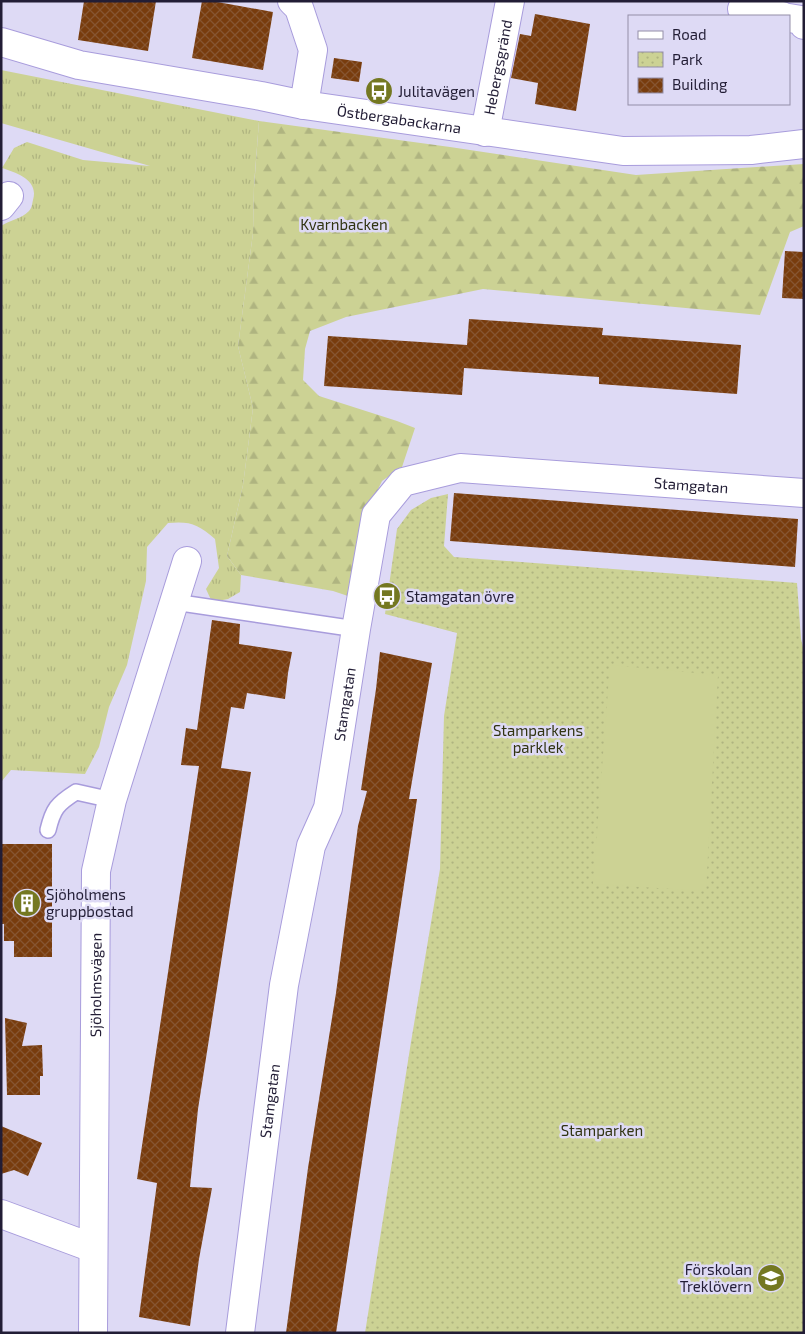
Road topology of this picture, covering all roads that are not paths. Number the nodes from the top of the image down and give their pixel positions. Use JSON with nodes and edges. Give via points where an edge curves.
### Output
{"nodes":[{"id":1,"x":292,"y":1,"type":"edge"},
{"id":2,"x":510,"y":1,"type":"edge"},
{"id":3,"x":742,"y":9,"type":"dead end"},
{"id":4,"x":776,"y":15,"type":"edge"},
{"id":5,"x":790,"y":18,"type":"edge"},
{"id":6,"x":804,"y":25,"type":"edge"},
{"id":7,"x":1,"y":42,"type":"edge"},
{"id":8,"x":304,"y":105,"type":"junction"},
{"id":9,"x":485,"y":132,"type":"junction"},
{"id":10,"x":804,"y":144,"type":"edge"},
{"id":11,"x":804,"y":493,"type":"edge"},
{"id":12,"x":187,"y":561,"type":"dead end"},
{"id":13,"x":174,"y":602,"type":"junction"},
{"id":14,"x":356,"y":629,"type":"junction"},
{"id":15,"x":112,"y":800,"type":"junction"},
{"id":16,"x":48,"y":830,"type":"dead end"},
{"id":17,"x":1,"y":1214,"type":"edge"},
{"id":18,"x":93,"y":1248,"type":"junction"},
{"id":19,"x":93,"y":1333,"type":"edge"},
{"id":20,"x":240,"y":1333,"type":"edge"}],
"edges":[{"from":1,"to":8,"type":"street","via":[[299,8],[314,50]]},
{"from":2,"to":9,"type":"street","name":"Hebergsgränd"},
{"from":3,"to":4,"type":"street"},
{"from":5,"to":6,"type":"street","via":[[801,20]]},
{"from":7,"to":8,"type":"street","name":"Östbergabackarna","via":[[79,65]]},
{"from":8,"to":9,"type":"street","name":"Östbergabackarna"},
{"from":9,"to":10,"type":"street","name":"Östbergabackarna","via":[[623,151],[751,150]]},
{"from":11,"to":14,"type":"street","name":"Stamgatan","via":[[460,468],[403,482],[376,515]]},
{"from":12,"to":13,"type":"street","name":"Sjöholmsvägen"},
{"from":13,"to":14,"type":"lane"},
{"from":13,"to":15,"type":"street","name":"Sjöholmsvägen"},
{"from":14,"to":20,"type":"street","name":"Stamgatan","via":[[328,808],[311,846],[284,984]]},
{"from":15,"to":16,"type":"lane","via":[[76,792],[52,812]]},
{"from":15,"to":18,"type":"street","name":"Sjöholmsvägen","via":[[96,871]]},
{"from":17,"to":18,"type":"street"},
{"from":18,"to":19,"type":"street","name":"Sjöholmsvägen"}]}
